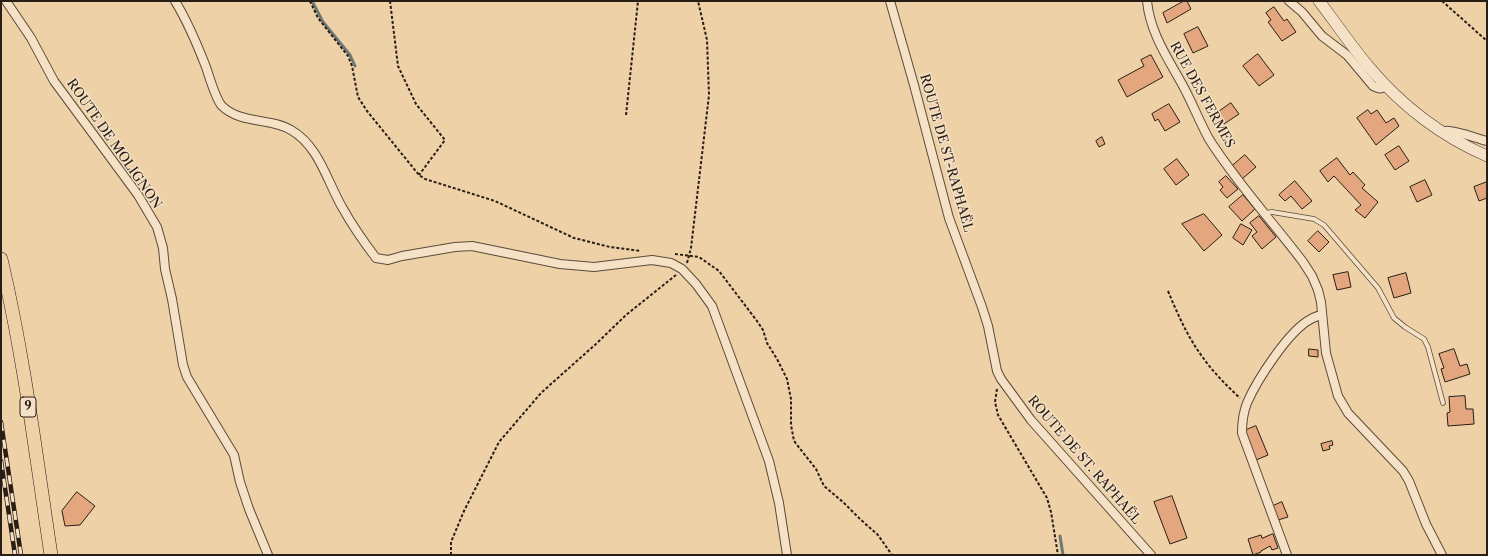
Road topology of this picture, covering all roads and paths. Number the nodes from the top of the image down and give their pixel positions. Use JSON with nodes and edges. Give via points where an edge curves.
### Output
{"nodes":[{"id":1,"x":6,"y":1,"type":"edge"},
{"id":2,"x":175,"y":1,"type":"edge"},
{"id":3,"x":390,"y":1,"type":"edge"},
{"id":4,"x":638,"y":1,"type":"edge"},
{"id":5,"x":698,"y":1,"type":"edge"},
{"id":6,"x":890,"y":1,"type":"edge"},
{"id":7,"x":1147,"y":1,"type":"edge"},
{"id":8,"x":1289,"y":1,"type":"edge"},
{"id":9,"x":1319,"y":1,"type":"edge"},
{"id":10,"x":1442,"y":1,"type":"edge"},
{"id":11,"x":1487,"y":41,"type":"edge"},
{"id":12,"x":1386,"y":85,"type":"junction"},
{"id":13,"x":626,"y":115,"type":"dead end"},
{"id":14,"x":1443,"y":133,"type":"junction"},
{"id":15,"x":1487,"y":141,"type":"edge"},
{"id":16,"x":1487,"y":156,"type":"edge"},
{"id":17,"x":419,"y":175,"type":"dead end"},
{"id":18,"x":1265,"y":213,"type":"junction"},
{"id":19,"x":1,"y":259,"type":"edge"},
{"id":20,"x":682,"y":269,"type":"junction"},
{"id":21,"x":1168,"y":291,"type":"dead end"},
{"id":22,"x":1322,"y":314,"type":"junction"},
{"id":23,"x":1001,"y":379,"type":"junction"},
{"id":24,"x":1443,"y":403,"type":"dead end"},
{"id":25,"x":1246,"y":405,"type":"junction"},
{"id":26,"x":51,"y":555,"type":"edge"},
{"id":27,"x":59,"y":555,"type":"edge"},
{"id":28,"x":73,"y":555,"type":"edge"},
{"id":29,"x":268,"y":555,"type":"edge"},
{"id":30,"x":451,"y":555,"type":"edge"},
{"id":31,"x":787,"y":555,"type":"edge"},
{"id":32,"x":1058,"y":555,"type":"edge"},
{"id":33,"x":1151,"y":555,"type":"edge"},
{"id":34,"x":1287,"y":555,"type":"edge"},
{"id":35,"x":1442,"y":555,"type":"edge"}],
"edges":[{"from":1,"to":29,"type":"street","name":"ROUTE DE MOLIGNON","via":[[31,38],[54,81],[138,195],[156,227],[163,248],[187,377],[234,455],[249,509]]},
{"from":2,"to":20,"type":"street","via":[[184,14],[222,106],[235,115],[290,129],[306,142],[320,162],[355,231],[376,258],[388,260],[472,246],[560,264],[594,267],[652,260],[671,263]]},
{"from":3,"to":17,"type":"path","via":[[398,66],[416,104],[445,140]]},
{"from":4,"to":13,"type":"path"},
{"from":5,"to":20,"type":"path","via":[[707,40],[709,95],[690,256]]},
{"from":6,"to":23,"type":"street","name":"ROUTE DE ST-RAPHAËL","via":[[949,218],[982,307]]},
{"from":7,"to":18,"type":"street","name":"RUE DES FERMES","via":[[1155,34],[1209,139]]},
{"from":8,"to":12,"type":"street","via":[[1322,36],[1347,55],[1373,86],[1382,89]]},
{"from":9,"to":12,"type":"street","via":[[1369,67]]},
{"from":10,"to":11,"type":"path"},
{"from":12,"to":14,"type":"street"},
{"from":14,"to":15,"type":"street","via":[[1452,130]]},
{"from":14,"to":16,"type":"street"},
{"from":18,"to":22,"type":"street","name":"RUE DES FERMES","via":[[1312,276],[1318,290]]},
{"from":18,"to":24,"type":"lane","via":[[1314,219],[1324,225],[1378,288],[1394,318],[1424,339]]},
{"from":19,"to":26,"type":"main road","number":"9","via":[[34,436]]},
{"from":20,"to":30,"type":"path","via":[[626,315],[541,393],[499,442],[464,511],[451,542]]},
{"from":20,"to":31,"type":"street","via":[[712,306],[769,461]]},
{"from":21,"to":25,"type":"path","via":[[1184,326],[1205,361]]},
{"from":22,"to":25,"type":"street","via":[[1311,318],[1289,338]]},
{"from":22,"to":35,"type":"street","name":"RUE DES FERMES","via":[[1326,353],[1338,396],[1348,413],[1403,471]]},
{"from":23,"to":32,"type":"path","via":[[995,396],[995,408],[1047,498],[1052,512]]},
{"from":23,"to":33,"type":"street","name":"ROUTE DE ST. RAPHAËL","via":[[1031,420]]},
{"from":25,"to":34,"type":"street","via":[[1242,433]]},
{"from":27,"to":28,"type":"path"}]}
